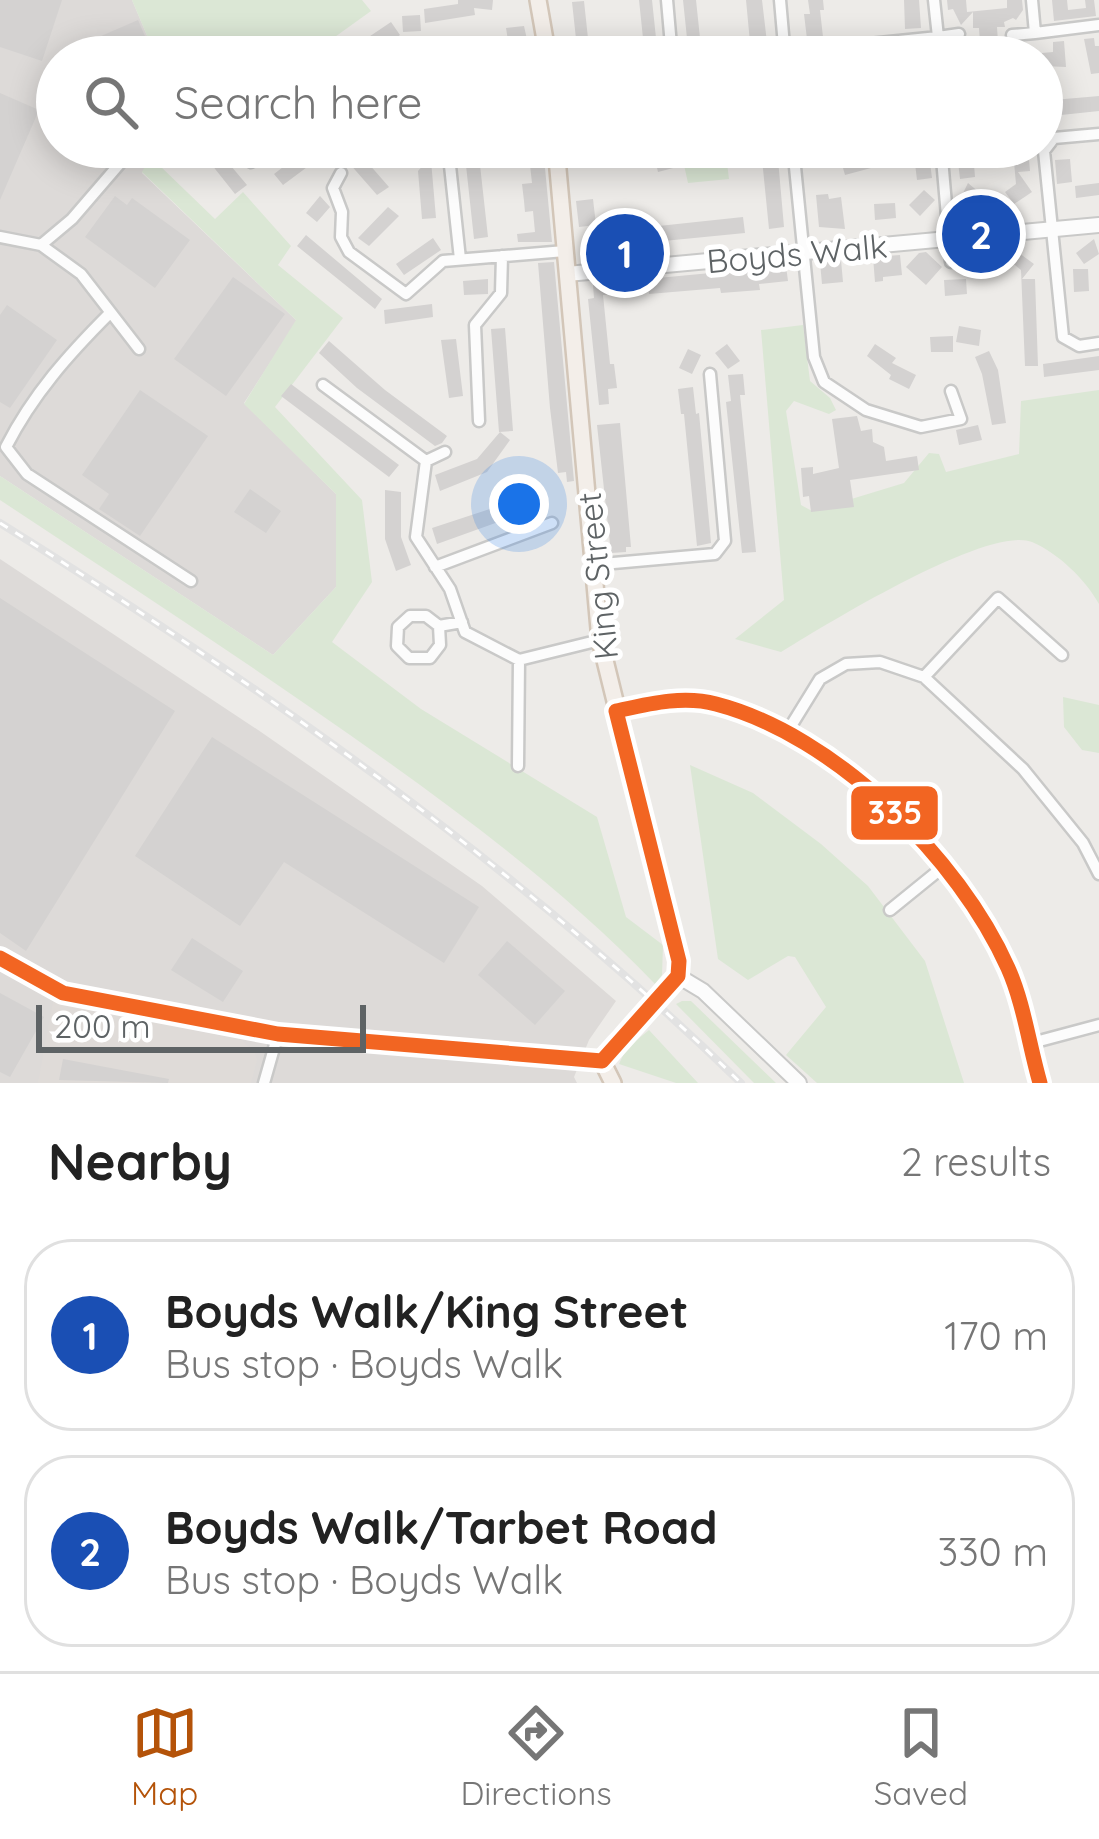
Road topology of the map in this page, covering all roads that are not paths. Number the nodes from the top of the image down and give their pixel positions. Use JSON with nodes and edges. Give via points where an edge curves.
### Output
{"nodes":[{"id":1,"x":538,"y":0,"type":"edge"},
{"id":2,"x":667,"y":0,"type":"edge"},
{"id":3,"x":780,"y":0,"type":"edge"},
{"id":4,"x":934,"y":0,"type":"edge"},
{"id":5,"x":1032,"y":0,"type":"edge"},
{"id":6,"x":1099,"y":25,"type":"edge"},
{"id":7,"x":861,"y":27,"type":"dead end"},
{"id":8,"x":1035,"y":32,"type":"junction"},
{"id":9,"x":959,"y":34,"type":"dead end"},
{"id":10,"x":1012,"y":35,"type":"dead end"},
{"id":11,"x":544,"y":36,"type":"edge"},
{"id":12,"x":670,"y":36,"type":"edge"},
{"id":13,"x":783,"y":36,"type":"edge"},
{"id":14,"x":862,"y":36,"type":"edge"},
{"id":15,"x":938,"y":36,"type":"edge"},
{"id":16,"x":945,"y":36,"type":"edge"},
{"id":17,"x":1099,"y":134,"type":"edge"},
{"id":18,"x":1063,"y":137,"type":"edge"},
{"id":19,"x":116,"y":168,"type":"edge"},
{"id":20,"x":450,"y":168,"type":"edge"},
{"id":21,"x":558,"y":168,"type":"edge"},
{"id":22,"x":795,"y":168,"type":"edge"},
{"id":23,"x":943,"y":168,"type":"edge"},
{"id":24,"x":1045,"y":168,"type":"edge"},
{"id":25,"x":341,"y":173,"type":"dead end"},
{"id":26,"x":1099,"y":225,"type":"edge"},
{"id":27,"x":1050,"y":230,"type":"junction"},
{"id":28,"x":0,"y":237,"type":"edge"},
{"id":29,"x":949,"y":239,"type":"junction"},
{"id":30,"x":41,"y":245,"type":"junction"},
{"id":31,"x":565,"y":251,"type":"junction"},
{"id":32,"x":802,"y":252,"type":"junction"},
{"id":33,"x":502,"y":256,"type":"junction"},
{"id":34,"x":460,"y":260,"type":"junction"},
{"id":35,"x":951,"y":262,"type":"dead end"},
{"id":36,"x":567,"y":274,"type":"junction"},
{"id":37,"x":110,"y":313,"type":"junction"},
{"id":38,"x":1099,"y":343,"type":"edge"},
{"id":39,"x":139,"y":349,"type":"dead end"},
{"id":40,"x":710,"y":374,"type":"dead end"},
{"id":41,"x":323,"y":385,"type":"dead end"},
{"id":42,"x":951,"y":391,"type":"dead end"},
{"id":43,"x":479,"y":421,"type":"dead end"},
{"id":44,"x":445,"y":452,"type":"dead end"},
{"id":45,"x":426,"y":461,"type":"junction"},
{"id":46,"x":552,"y":523,"type":"dead end"},
{"id":47,"x":591,"y":565,"type":"junction"},
{"id":48,"x":435,"y":567,"type":"junction"},
{"id":49,"x":190,"y":581,"type":"dead end"},
{"id":50,"x":462,"y":622,"type":"junction"},
{"id":51,"x":439,"y":626,"type":"junction"},
{"id":52,"x":600,"y":640,"type":"junction"},
{"id":53,"x":1062,"y":655,"type":"dead end"},
{"id":54,"x":519,"y":660,"type":"junction"},
{"id":55,"x":924,"y":677,"type":"junction"},
{"id":56,"x":616,"y":711,"type":"junction"},
{"id":57,"x":786,"y":734,"type":"junction"},
{"id":58,"x":518,"y":766,"type":"dead end"},
{"id":59,"x":943,"y":867,"type":"junction"},
{"id":60,"x":1099,"y":874,"type":"edge"},
{"id":61,"x":890,"y":910,"type":"dead end"},
{"id":62,"x":0,"y":958,"type":"edge"},
{"id":63,"x":678,"y":976,"type":"junction"},
{"id":64,"x":1099,"y":1025,"type":"edge"},
{"id":65,"x":278,"y":1034,"type":"junction"},
{"id":66,"x":1028,"y":1044,"type":"junction"},
{"id":67,"x":602,"y":1061,"type":"junction"},
{"id":68,"x":265,"y":1083,"type":"edge"},
{"id":69,"x":613,"y":1083,"type":"edge"},
{"id":70,"x":800,"y":1083,"type":"edge"},
{"id":71,"x":1040,"y":1083,"type":"edge"}],
"edges":[{"from":1,"to":11,"type":"main road"},
{"from":2,"to":12,"type":"street"},
{"from":3,"to":13,"type":"street"},
{"from":4,"to":15,"type":"street"},
{"from":5,"to":8,"type":"street"},
{"from":6,"to":8,"type":"street"},
{"from":7,"to":14,"type":"street"},
{"from":8,"to":10,"type":"street"},
{"from":9,"to":16,"type":"street"},
{"from":17,"to":18,"type":"street"},
{"from":19,"to":30,"type":"street"},
{"from":20,"to":34,"type":"street"},
{"from":21,"to":31,"type":"main road","name":"King Street"},
{"from":22,"to":32,"type":"street"},
{"from":23,"to":29,"type":"street"},
{"from":24,"to":27,"type":"street"},
{"from":25,"to":34,"type":"street","via":[[333,188],[341,237],[381,276],[406,294],[443,261]]},
{"from":26,"to":27,"type":"street","name":"Boyds Walk"},
{"from":27,"to":29,"type":"street","name":"Boyds Walk"},
{"from":27,"to":38,"type":"street","via":[[1063,337],[1079,346]]},
{"from":28,"to":30,"type":"street"},
{"from":29,"to":32,"type":"street","name":"Boyds Walk"},
{"from":29,"to":35,"type":"street"},
{"from":30,"to":37,"type":"street","via":[[81,274]]},
{"from":31,"to":33,"type":"street"},
{"from":31,"to":36,"type":"main road","name":"King Street"},
{"from":32,"to":36,"type":"street","name":"Boyds Walk"},
{"from":32,"to":42,"type":"street","via":[[824,382],[866,410],[922,427],[961,418]]},
{"from":33,"to":34,"type":"street"},
{"from":33,"to":43,"type":"street","via":[[501,293],[475,325]]},
{"from":36,"to":47,"type":"main road","name":"King Street"},
{"from":37,"to":39,"type":"street"},
{"from":37,"to":49,"type":"street","via":[[38,394],[6,447],[27,474]]},
{"from":40,"to":47,"type":"street","via":[[725,541],[715,554]]},
{"from":41,"to":45,"type":"street"},
{"from":44,"to":45,"type":"street"},
{"from":45,"to":48,"type":"street","via":[[416,537]]},
{"from":46,"to":48,"type":"street"},
{"from":47,"to":52,"type":"main road","name":"King Street"},
{"from":48,"to":50,"type":"street"},
{"from":50,"to":51,"type":"street"},
{"from":50,"to":54,"type":"street","via":[[465,632]]},
{"from":51,"to":51,"type":"street","via":[[440,646],[430,658],[409,658],[397,646],[398,627],[410,616]]},
{"from":52,"to":54,"type":"street"},
{"from":52,"to":56,"type":"main road","name":"King Street"},
{"from":53,"to":55,"type":"street","via":[[998,598]]},
{"from":54,"to":58,"type":"street"},
{"from":55,"to":57,"type":"street","via":[[880,662],[846,664],[820,679]]},
{"from":55,"to":60,"type":"street","via":[[1023,769]]},
{"from":56,"to":57,"type":"street","via":[[670,700],[715,704]]},
{"from":56,"to":63,"type":"main road","name":"King Street"},
{"from":57,"to":59,"type":"street","via":[[896,814]]},
{"from":59,"to":61,"type":"street"},
{"from":59,"to":66,"type":"street","via":[[1009,969]]},
{"from":62,"to":65,"type":"street","via":[[64,993]]},
{"from":63,"to":67,"type":"main road","bridge":true},
{"from":63,"to":70,"type":"street"},
{"from":64,"to":66,"type":"street"},
{"from":65,"to":67,"type":"street"},
{"from":65,"to":68,"type":"street"},
{"from":66,"to":71,"type":"street"},
{"from":67,"to":69,"type":"main road"}]}
